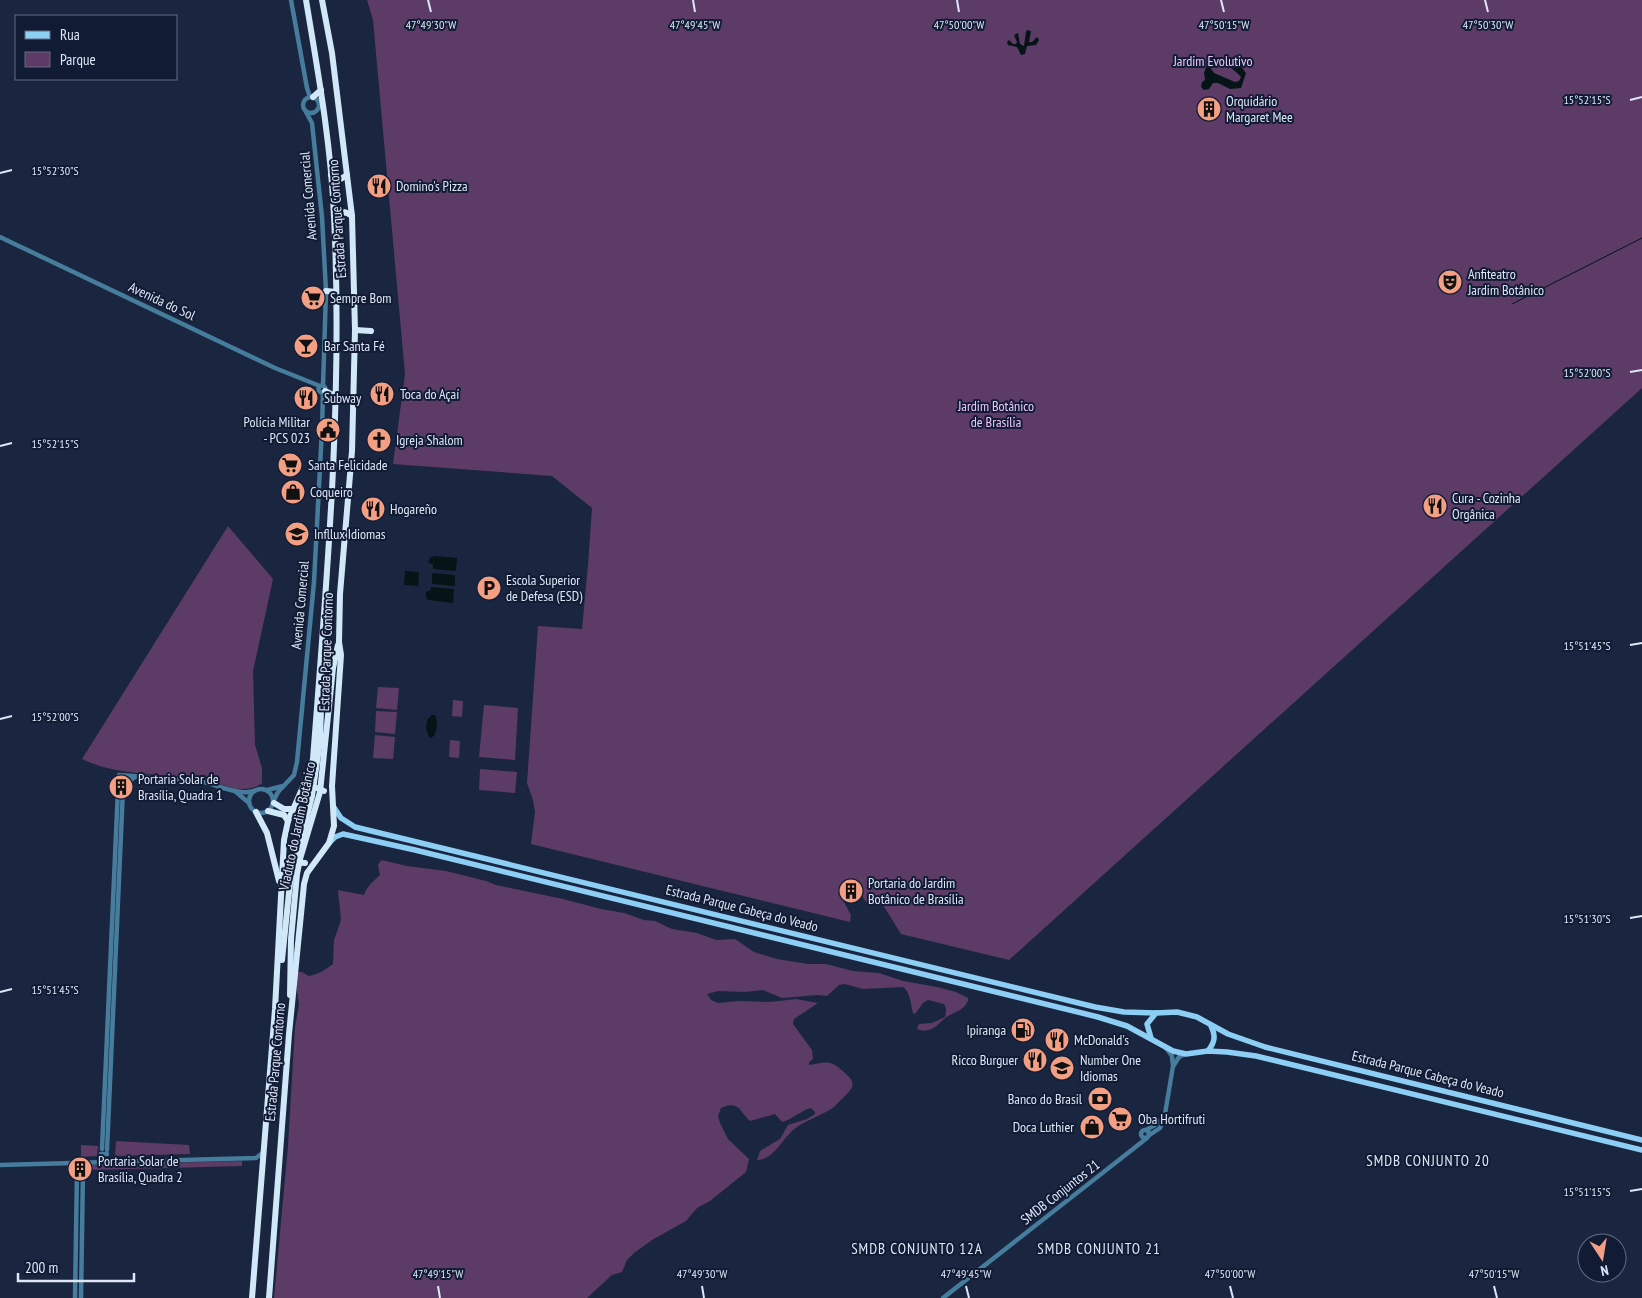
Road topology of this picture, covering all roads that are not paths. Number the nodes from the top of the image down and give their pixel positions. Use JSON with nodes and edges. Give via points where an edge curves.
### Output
{"nodes":[{"id":1,"x":291,"y":0,"type":"edge"},
{"id":2,"x":306,"y":0,"type":"edge"},
{"id":3,"x":322,"y":0,"type":"edge"},
{"id":4,"x":321,"y":90,"type":"junction"},
{"id":5,"x":310,"y":98,"type":"junction"},
{"id":6,"x":312,"y":113,"type":"junction"},
{"id":7,"x":325,"y":119,"type":"junction"},
{"id":8,"x":312,"y":124,"type":"junction"},
{"id":9,"x":331,"y":175,"type":"junction"},
{"id":10,"x":348,"y":175,"type":"junction"},
{"id":11,"x":334,"y":216,"type":"junction"},
{"id":12,"x":352,"y":216,"type":"junction"},
{"id":13,"x":0,"y":237,"type":"edge"},
{"id":14,"x":326,"y":291,"type":"junction"},
{"id":15,"x":336,"y":292,"type":"junction"},
{"id":16,"x":356,"y":330,"type":"junction"},
{"id":17,"x":371,"y":330,"type":"dead end"},
{"id":18,"x":336,"y":386,"type":"junction"},
{"id":19,"x":323,"y":389,"type":"junction"},
{"id":20,"x":336,"y":401,"type":"junction"},
{"id":21,"x":339,"y":642,"type":"junction"},
{"id":22,"x":320,"y":655,"type":"junction"},
{"id":23,"x":136,"y":777,"type":"junction"},
{"id":24,"x":121,"y":786,"type":"junction"},
{"id":25,"x":285,"y":786,"type":"junction"},
{"id":26,"x":267,"y":790,"type":"junction"},
{"id":27,"x":234,"y":791,"type":"junction"},
{"id":28,"x":254,"y":791,"type":"junction"},
{"id":29,"x":298,"y":796,"type":"junction"},
{"id":30,"x":274,"y":801,"type":"junction"},
{"id":31,"x":249,"y":803,"type":"junction"},
{"id":32,"x":332,"y":804,"type":"junction"},
{"id":33,"x":292,"y":809,"type":"junction"},
{"id":34,"x":268,"y":811,"type":"junction"},
{"id":35,"x":256,"y":812,"type":"junction"},
{"id":36,"x":288,"y":821,"type":"junction"},
{"id":37,"x":329,"y":843,"type":"junction"},
{"id":38,"x":284,"y":852,"type":"junction"},
{"id":39,"x":316,"y":859,"type":"junction"},
{"id":40,"x":547,"y":873,"type":"junction"},
{"id":41,"x":556,"y":875,"type":"junction"},
{"id":42,"x":545,"y":882,"type":"junction"},
{"id":43,"x":553,"y":884,"type":"junction"},
{"id":44,"x":282,"y":896,"type":"junction"},
{"id":45,"x":1156,"y":1013,"type":"junction"},
{"id":46,"x":291,"y":1017,"type":"junction"},
{"id":47,"x":274,"y":1022,"type":"junction"},
{"id":48,"x":1211,"y":1026,"type":"junction"},
{"id":49,"x":1151,"y":1038,"type":"junction"},
{"id":50,"x":1165,"y":1047,"type":"junction"},
{"id":51,"x":1208,"y":1051,"type":"junction"},
{"id":52,"x":1186,"y":1054,"type":"junction"},
{"id":53,"x":1173,"y":1066,"type":"junction"},
{"id":54,"x":1165,"y":1114,"type":"junction"},
{"id":55,"x":1146,"y":1130,"type":"junction"},
{"id":56,"x":1141,"y":1136,"type":"junction"},
{"id":57,"x":1148,"y":1137,"type":"junction"},
{"id":58,"x":1642,"y":1140,"type":"edge"},
{"id":59,"x":1133,"y":1149,"type":"junction"},
{"id":60,"x":1642,"y":1150,"type":"edge"},
{"id":61,"x":264,"y":1152,"type":"junction"},
{"id":62,"x":256,"y":1158,"type":"junction"},
{"id":63,"x":104,"y":1161,"type":"junction"},
{"id":64,"x":263,"y":1163,"type":"junction"},
{"id":65,"x":0,"y":1165,"type":"edge"},
{"id":66,"x":77,"y":1169,"type":"junction"},
{"id":67,"x":84,"y":1169,"type":"junction"},
{"id":68,"x":75,"y":1298,"type":"edge"},
{"id":69,"x":81,"y":1298,"type":"edge"},
{"id":70,"x":252,"y":1298,"type":"edge"},
{"id":71,"x":269,"y":1298,"type":"edge"},
{"id":72,"x":943,"y":1298,"type":"edge"}],
"edges":[{"from":1,"to":5,"type":"street","name":"Avenida Comercial"},
{"from":2,"to":4,"type":"highway","name":"Estrada Parque Contorno"},
{"from":3,"to":10,"type":"highway","name":"Estrada Parque Contorno"},
{"from":4,"to":5,"type":"highway"},
{"from":4,"to":7,"type":"highway","name":"Estrada Parque Contorno"},
{"from":5,"to":6,"type":"street","name":"Avenida Comercial","via":[[304,104]]},
{"from":5,"to":6,"type":"street","name":"Avenida Comercial","via":[[318,105]]},
{"from":6,"to":7,"type":"highway"},
{"from":6,"to":8,"type":"street","name":"Avenida Comercial"},
{"from":6,"to":8,"type":"street","name":"Avenida Comercial"},
{"from":7,"to":9,"type":"highway","name":"Estrada Parque Contorno"},
{"from":8,"to":14,"type":"street","name":"Avenida Comercial","via":[[322,213]]},
{"from":9,"to":10,"type":"highway","via":[[339,180]]},
{"from":9,"to":11,"type":"highway","name":"Estrada Parque Contorno"},
{"from":10,"to":12,"type":"highway","name":"Estrada Parque Contorno"},
{"from":11,"to":12,"type":"highway","via":[[341,212]]},
{"from":11,"to":15,"type":"highway","name":"Estrada Parque Contorno"},
{"from":12,"to":16,"type":"highway","name":"Estrada Parque Contorno"},
{"from":13,"to":19,"type":"street","name":"Avenida do Sol"},
{"from":14,"to":15,"type":"highway"},
{"from":14,"to":19,"type":"street","name":"Avenida Comercial"},
{"from":15,"to":18,"type":"highway","name":"Estrada Parque Contorno"},
{"from":16,"to":17,"type":"highway"},
{"from":16,"to":21,"type":"highway","name":"Estrada Parque Contorno","via":[[352,451]]},
{"from":18,"to":19,"type":"highway"},
{"from":18,"to":20,"type":"highway","name":"Estrada Parque Contorno"},
{"from":19,"to":20,"type":"highway"},
{"from":19,"to":25,"type":"street","name":"Avenida Comercial","via":[[309,639],[297,762],[294,775]]},
{"from":20,"to":22,"type":"highway","name":"Estrada Parque Contorno"},
{"from":21,"to":32,"type":"highway","name":"Estrada Parque Contorno","via":[[341,655]]},
{"from":21,"to":46,"type":"highway","name":"Viaduto do Jardim Botânico","via":[[333,668],[320,792],[295,888]]},
{"from":22,"to":29,"type":"highway","name":"Estrada Parque Contorno","via":[[313,759]]},
{"from":22,"to":47,"type":"highway","name":"Viaduto do Jardim Botânico","via":[[323,685],[320,741],[312,796],[290,883]]},
{"from":23,"to":24,"type":"street"},
{"from":23,"to":24,"type":"street","via":[[119,775]]},
{"from":23,"to":27,"type":"street","via":[[200,781]]},
{"from":24,"to":63,"type":"street"},
{"from":25,"to":26,"type":"street"},
{"from":25,"to":30,"type":"street","name":"Avenida Comercial"},
{"from":26,"to":28,"type":"street"},
{"from":26,"to":30,"type":"street"},
{"from":27,"to":28,"type":"street"},
{"from":27,"to":31,"type":"street"},
{"from":28,"to":31,"type":"street"},
{"from":29,"to":32,"type":"highway","bridge":true,"via":[[314,788],[324,791]]},
{"from":29,"to":33,"type":"highway","name":"Estrada Parque Contorno"},
{"from":30,"to":33,"type":"highway","via":[[284,809]]},
{"from":30,"to":34,"type":"street"},
{"from":31,"to":35,"type":"street"},
{"from":32,"to":37,"type":"highway","name":"Estrada Parque Contorno","via":[[334,826]]},
{"from":32,"to":40,"type":"main road","name":"Estrada Parque Cabeça do Veado","via":[[341,818],[355,827]]},
{"from":33,"to":36,"type":"highway","name":"Estrada Parque Contorno"},
{"from":34,"to":35,"type":"street"},
{"from":34,"to":36,"type":"highway","via":[[284,815]]},
{"from":35,"to":44,"type":"highway","via":[[267,833]]},
{"from":36,"to":38,"type":"highway","name":"Estrada Parque Contorno"},
{"from":37,"to":39,"type":"highway","name":"Estrada Parque Contorno"},
{"from":37,"to":42,"type":"main road","name":"Estrada Parque Cabeça do Veado","via":[[343,834]]},
{"from":38,"to":39,"type":"highway","bridge":true,"via":[[293,862],[305,863]]},
{"from":38,"to":44,"type":"highway","name":"Estrada Parque Contorno"},
{"from":39,"to":46,"type":"highway","name":"Estrada Parque Contorno","via":[[304,884]]},
{"from":40,"to":41,"type":"main road","name":"Estrada Parque Cabeça do Veado"},
{"from":40,"to":42,"type":"main road"},
{"from":41,"to":43,"type":"main road"},
{"from":41,"to":45,"type":"main road","name":"Estrada Parque Cabeça do Veado","via":[[1110,1010]]},
{"from":42,"to":43,"type":"main road","name":"Estrada Parque Cabeça do Veado"},
{"from":43,"to":49,"type":"main road","name":"Estrada Parque Cabeça do Veado","via":[[1098,1017]]},
{"from":44,"to":47,"type":"highway","name":"Estrada Parque Contorno"},
{"from":45,"to":48,"type":"main road","via":[[1177,1012],[1197,1017]]},
{"from":45,"to":49,"type":"main road","via":[[1147,1024]]},
{"from":46,"to":71,"type":"highway","name":"Estrada Parque Contorno"},
{"from":47,"to":61,"type":"highway","name":"Estrada Parque Contorno"},
{"from":48,"to":51,"type":"main road","via":[[1215,1036]]},
{"from":48,"to":58,"type":"main road","name":"Estrada Parque Cabeça do Veado","via":[[1265,1047]]},
{"from":49,"to":50,"type":"main road"},
{"from":50,"to":52,"type":"main road"},
{"from":50,"to":53,"type":"street","via":[[1172,1056]]},
{"from":51,"to":52,"type":"main road"},
{"from":51,"to":60,"type":"main road","name":"Estrada Parque Cabeça do Veado","via":[[1256,1056]]},
{"from":52,"to":53,"type":"street","via":[[1176,1059]]},
{"from":53,"to":54,"type":"street"},
{"from":54,"to":55,"type":"street"},
{"from":54,"to":57,"type":"street","name":"SMDB Conjuntos 21","via":[[1160,1128]]},
{"from":55,"to":56,"type":"street"},
{"from":55,"to":57,"type":"street"},
{"from":56,"to":57,"type":"street"},
{"from":56,"to":59,"type":"street","name":"SMDB Conjuntos 21"},
{"from":57,"to":59,"type":"street","name":"SMDB Conjuntos 21"},
{"from":59,"to":72,"type":"street","name":"SMDB Conjuntos 21"},
{"from":61,"to":62,"type":"street"},
{"from":61,"to":64,"type":"highway","name":"Estrada Parque Contorno"},
{"from":62,"to":63,"type":"street"},
{"from":62,"to":64,"type":"street"},
{"from":63,"to":67,"type":"street"},
{"from":64,"to":70,"type":"highway","name":"Estrada Parque Contorno"},
{"from":65,"to":66,"type":"street"},
{"from":66,"to":67,"type":"street"},
{"from":66,"to":67,"type":"street"},
{"from":66,"to":68,"type":"street"},
{"from":67,"to":69,"type":"street"}]}
